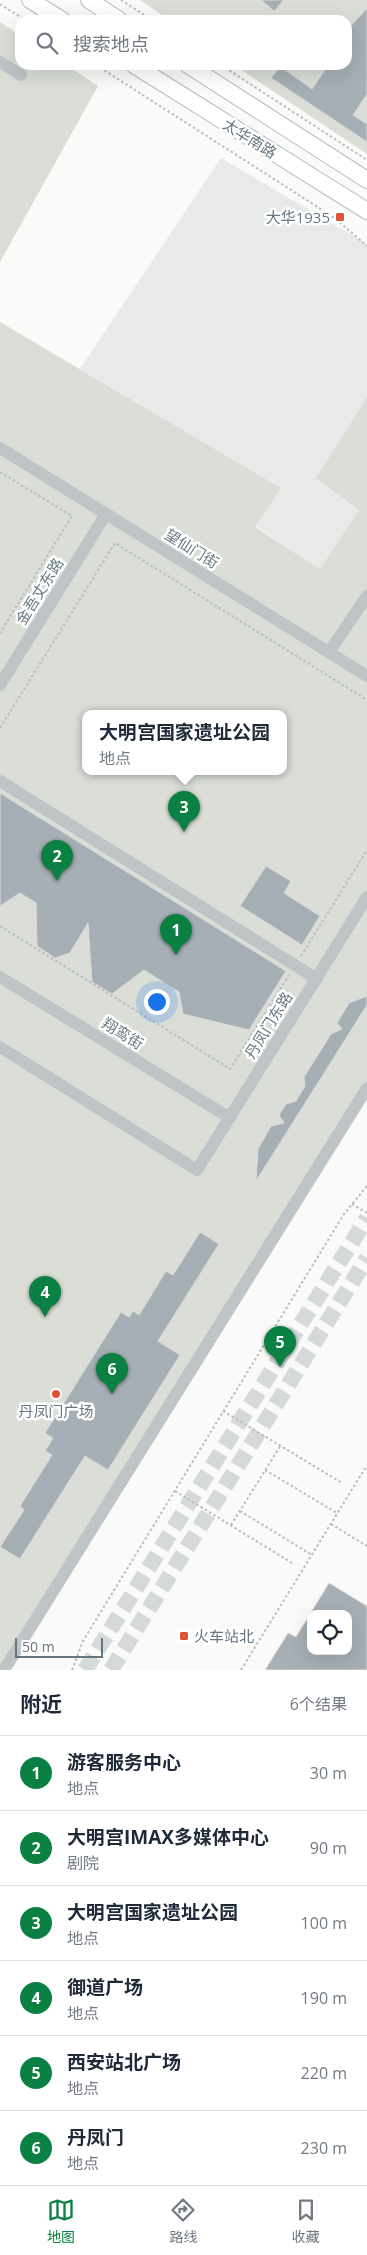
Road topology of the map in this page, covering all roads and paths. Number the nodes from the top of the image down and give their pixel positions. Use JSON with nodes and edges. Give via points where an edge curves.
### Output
{"nodes":[{"id":1,"x":30,"y":0,"type":"edge"},
{"id":2,"x":89,"y":0,"type":"edge"},
{"id":3,"x":122,"y":0,"type":"edge"},
{"id":4,"x":0,"y":4,"type":"edge"},
{"id":5,"x":17,"y":15,"type":"edge"},
{"id":6,"x":54,"y":15,"type":"edge"},
{"id":7,"x":112,"y":15,"type":"edge"},
{"id":8,"x":144,"y":15,"type":"edge"},
{"id":9,"x":0,"y":62,"type":"edge"},
{"id":10,"x":104,"y":70,"type":"edge"},
{"id":11,"x":142,"y":70,"type":"edge"},
{"id":12,"x":196,"y":70,"type":"edge"},
{"id":13,"x":229,"y":70,"type":"edge"},
{"id":14,"x":21,"y":75,"type":"dead end"},
{"id":15,"x":367,"y":160,"type":"edge"},
{"id":16,"x":367,"y":180,"type":"edge"},
{"id":17,"x":367,"y":212,"type":"edge"},
{"id":18,"x":367,"y":246,"type":"edge"},
{"id":19,"x":0,"y":448,"type":"edge"},
{"id":20,"x":0,"y":472,"type":"edge"},
{"id":21,"x":106,"y":514,"type":"junction"},
{"id":22,"x":367,"y":596,"type":"edge"},
{"id":23,"x":0,"y":633,"type":"edge"},
{"id":24,"x":329,"y":652,"type":"junction"},
{"id":25,"x":367,"y":676,"type":"edge"},
{"id":26,"x":0,"y":685,"type":"edge"},
{"id":27,"x":367,"y":700,"type":"edge"},
{"id":28,"x":0,"y":728,"type":"edge"},
{"id":29,"x":0,"y":781,"type":"edge"},
{"id":30,"x":367,"y":850,"type":"edge"},
{"id":31,"x":367,"y":897,"type":"edge"},
{"id":32,"x":0,"y":926,"type":"edge"},
{"id":33,"x":295,"y":965,"type":"junction"},
{"id":34,"x":0,"y":977,"type":"edge"},
{"id":35,"x":317,"y":979,"type":"junction"},
{"id":36,"x":0,"y":1047,"type":"edge"},
{"id":37,"x":367,"y":1088,"type":"edge"},
{"id":38,"x":230,"y":1118,"type":"junction"},
{"id":39,"x":367,"y":1186,"type":"edge"},
{"id":40,"x":352,"y":1203,"type":"junction"},
{"id":41,"x":367,"y":1213,"type":"edge"},
{"id":42,"x":223,"y":1411,"type":"junction"},
{"id":43,"x":281,"y":1445,"type":"junction"},
{"id":44,"x":367,"y":1465,"type":"edge"},
{"id":45,"x":265,"y":1470,"type":"junction"},
{"id":46,"x":342,"y":1483,"type":"dead end"},
{"id":47,"x":174,"y":1491,"type":"junction"},
{"id":48,"x":240,"y":1511,"type":"junction"},
{"id":49,"x":337,"y":1513,"type":"junction"},
{"id":50,"x":330,"y":1524,"type":"junction"},
{"id":51,"x":231,"y":1525,"type":"junction"},
{"id":52,"x":367,"y":1546,"type":"edge"},
{"id":53,"x":312,"y":1555,"type":"junction"},
{"id":54,"x":292,"y":1563,"type":"dead end"},
{"id":55,"x":4,"y":1670,"type":"edge"},
{"id":56,"x":72,"y":1670,"type":"edge"},
{"id":57,"x":241,"y":1670,"type":"edge"}],
"edges":[{"from":1,"to":6,"type":"main road"},
{"from":2,"to":7,"type":"main road"},
{"from":3,"to":8,"type":"path"},
{"from":4,"to":5,"type":"path"},
{"from":9,"to":14,"type":"street"},
{"from":10,"to":18,"type":"path","via":[[337,220]]},
{"from":11,"to":17,"type":"main road","name":"太华南路"},
{"from":12,"to":16,"type":"main road","name":"太华南路"},
{"from":13,"to":15,"type":"path"},
{"from":19,"to":21,"type":"street","name":"望仙门街"},
{"from":20,"to":23,"type":"path","via":[[72,516]]},
{"from":21,"to":24,"type":"street","name":"望仙门街"},
{"from":21,"to":26,"type":"street","name":"金吾丈东路"},
{"from":22,"to":24,"type":"street"},
{"from":24,"to":25,"type":"street","name":"望仙门街"},
{"from":27,"to":28,"type":"path","via":[[115,543]]},
{"from":29,"to":33,"type":"street"},
{"from":30,"to":33,"type":"path"},
{"from":31,"to":35,"type":"street","name":"丹凤门东路"},
{"from":32,"to":33,"type":"path","via":[[230,1069]]},
{"from":33,"to":35,"type":"street"},
{"from":34,"to":38,"type":"street","name":"翔鸾街"},
{"from":35,"to":38,"type":"street","name":"丹凤门东路"},
{"from":36,"to":38,"type":"street","name":"丹凤门东路","via":[[197,1170]]},
{"from":37,"to":55,"type":"street"},
{"from":39,"to":40,"type":"path"},
{"from":40,"to":41,"type":"path"},
{"from":40,"to":42,"type":"path"},
{"from":42,"to":43,"type":"path"},
{"from":42,"to":47,"type":"path"},
{"from":43,"to":45,"type":"path"},
{"from":43,"to":46,"type":"path"},
{"from":44,"to":49,"type":"path"},
{"from":45,"to":48,"type":"path"},
{"from":45,"to":49,"type":"path"},
{"from":47,"to":51,"type":"path"},
{"from":47,"to":56,"type":"path","via":[[83,1641]]},
{"from":48,"to":51,"type":"path"},
{"from":48,"to":53,"type":"path"},
{"from":49,"to":50,"type":"path"},
{"from":50,"to":52,"type":"path"},
{"from":50,"to":53,"type":"path"},
{"from":51,"to":54,"type":"path"},
{"from":53,"to":57,"type":"path"}]}
